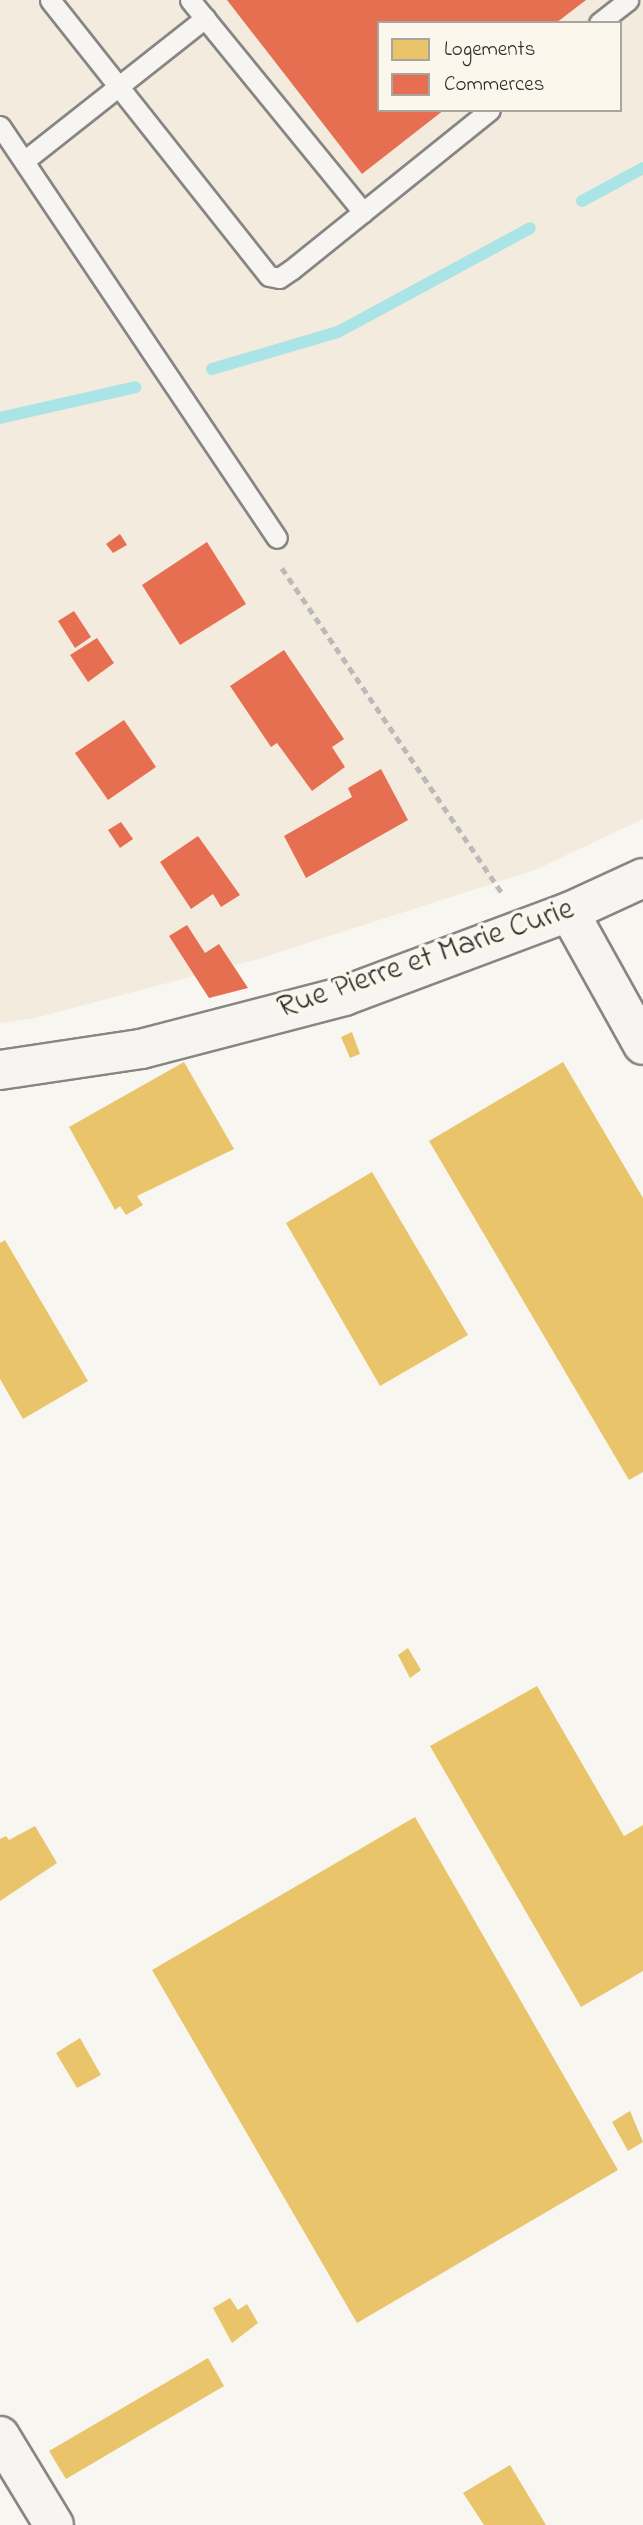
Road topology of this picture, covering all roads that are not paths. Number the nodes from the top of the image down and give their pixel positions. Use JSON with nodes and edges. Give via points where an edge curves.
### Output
{"nodes":[{"id":1,"x":50,"y":0,"type":"edge"},
{"id":2,"x":190,"y":0,"type":"edge"},
{"id":3,"x":628,"y":0,"type":"edge"},
{"id":4,"x":205,"y":18,"type":"junction"},
{"id":5,"x":602,"y":21,"type":"edge"},
{"id":6,"x":119,"y":88,"type":"junction"},
{"id":7,"x":488,"y":112,"type":"edge"},
{"id":8,"x":0,"y":126,"type":"edge"},
{"id":9,"x":24,"y":161,"type":"junction"},
{"id":10,"x":363,"y":212,"type":"junction"},
{"id":11,"x":277,"y":538,"type":"road end"},
{"id":12,"x":643,"y":878,"type":"edge"},
{"id":13,"x":569,"y":912,"type":"junction"},
{"id":14,"x":643,"y":1045,"type":"edge"},
{"id":15,"x":0,"y":1070,"type":"edge"},
{"id":16,"x":0,"y":2436,"type":"edge"},
{"id":17,"x":54,"y":2525,"type":"edge"}],
"edges":[{"from":1,"to":6,"type":"lane"},
{"from":2,"to":4,"type":"lane"},
{"from":3,"to":5,"type":"lane"},
{"from":4,"to":6,"type":"lane"},
{"from":4,"to":10,"type":"lane"},
{"from":6,"to":9,"type":"lane"},
{"from":6,"to":10,"type":"lane","via":[[269,276],[279,278],[291,270]]},
{"from":7,"to":10,"type":"lane"},
{"from":8,"to":9,"type":"lane"},
{"from":9,"to":11,"type":"lane"},
{"from":12,"to":13,"type":"street","name":"Rue Pierre et Marie Curie"},
{"from":13,"to":14,"type":"street"},
{"from":13,"to":15,"type":"street","name":"Rue Pierre et Marie Curie","via":[[344,996],[141,1049]]},
{"from":16,"to":17,"type":"street"}]}
